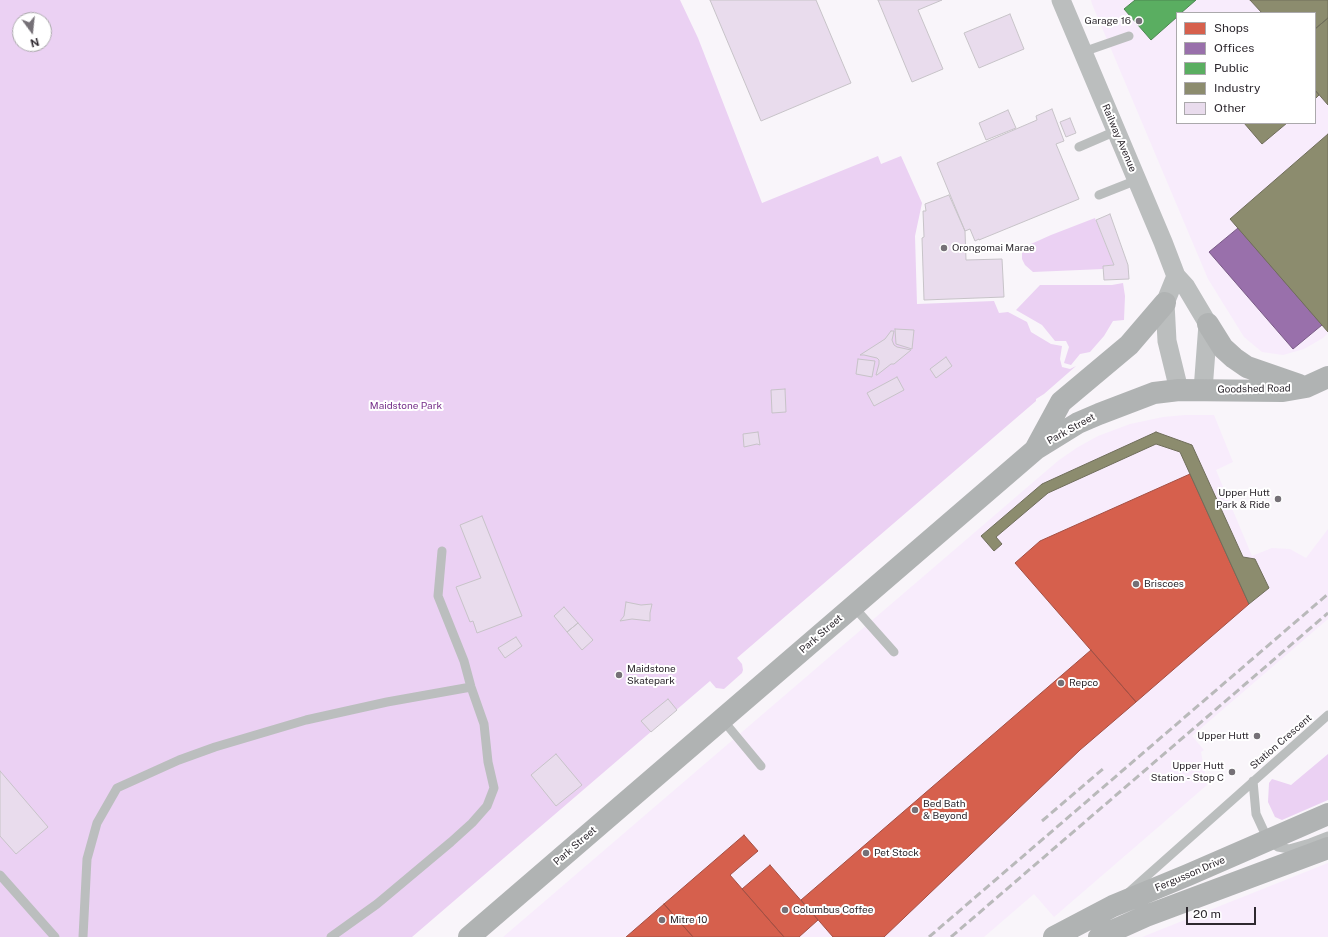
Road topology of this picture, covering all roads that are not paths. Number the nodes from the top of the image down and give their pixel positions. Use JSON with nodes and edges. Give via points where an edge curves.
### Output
{"nodes":[{"id":1,"x":1062,"y":0,"type":"edge"},
{"id":2,"x":1129,"y":36,"type":"dead end"},
{"id":3,"x":1083,"y":52,"type":"junction"},
{"id":4,"x":1116,"y":131,"type":"junction"},
{"id":5,"x":1079,"y":147,"type":"dead end"},
{"id":6,"x":1137,"y":180,"type":"junction"},
{"id":7,"x":1099,"y":195,"type":"dead end"},
{"id":8,"x":1176,"y":276,"type":"junction"},
{"id":9,"x":1165,"y":303,"type":"junction"},
{"id":10,"x":1208,"y":324,"type":"junction"},
{"id":11,"x":1328,"y":377,"type":"edge"},
{"id":12,"x":1306,"y":387,"type":"junction"},
{"id":13,"x":1179,"y":390,"type":"junction"},
{"id":14,"x":1202,"y":390,"type":"junction"},
{"id":15,"x":1036,"y":449,"type":"junction"},
{"id":16,"x":442,"y":551,"type":"dead end"},
{"id":17,"x":853,"y":606,"type":"junction"},
{"id":18,"x":894,"y":652,"type":"dead end"},
{"id":19,"x":471,"y":687,"type":"junction"},
{"id":20,"x":1328,"y":715,"type":"edge"},
{"id":21,"x":722,"y":719,"type":"junction"},
{"id":22,"x":761,"y":766,"type":"dead end"},
{"id":23,"x":1253,"y":781,"type":"junction"},
{"id":24,"x":1328,"y":814,"type":"edge"},
{"id":25,"x":1328,"y":836,"type":"edge"},
{"id":26,"x":1268,"y":840,"type":"junction"},
{"id":27,"x":1328,"y":848,"type":"edge"},
{"id":28,"x":0,"y":875,"type":"edge"},
{"id":29,"x":1113,"y":906,"type":"junction"},
{"id":30,"x":337,"y":935,"type":"edge"},
{"id":31,"x":55,"y":937,"type":"edge"},
{"id":32,"x":83,"y":937,"type":"edge"},
{"id":33,"x":469,"y":937,"type":"edge"},
{"id":34,"x":1054,"y":937,"type":"edge"},
{"id":35,"x":1099,"y":937,"type":"edge"}],
"edges":[{"from":1,"to":3,"type":"street","name":"Railway Avenue"},
{"from":2,"to":3,"type":"lane"},
{"from":3,"to":4,"type":"street","name":"Railway Avenue"},
{"from":4,"to":5,"type":"lane"},
{"from":4,"to":6,"type":"street","name":"Railway Avenue"},
{"from":6,"to":7,"type":"lane"},
{"from":6,"to":8,"type":"street","name":"Railway Avenue"},
{"from":8,"to":9,"type":"street"},
{"from":8,"to":10,"type":"street","name":"Railway Avenue","via":[[1186,287]]},
{"from":9,"to":13,"type":"street","via":[[1167,341]]},
{"from":9,"to":15,"type":"street","via":[[1128,345],[1061,402]]},
{"from":10,"to":12,"type":"street","via":[[1223,348],[1247,368]]},
{"from":10,"to":14,"type":"street"},
{"from":11,"to":12,"type":"street","name":"Goodshed Road"},
{"from":12,"to":14,"type":"street","name":"Goodshed Road","via":[[1283,391]]},
{"from":13,"to":14,"type":"street","name":"Park Street"},
{"from":13,"to":15,"type":"street","name":"Park Street","via":[[1154,393],[1099,414],[1078,423]]},
{"from":15,"to":17,"type":"street","name":"Park Street"},
{"from":16,"to":19,"type":"lane","via":[[438,596],[464,661]]},
{"from":17,"to":18,"type":"lane"},
{"from":17,"to":21,"type":"street","name":"Park Street"},
{"from":19,"to":30,"type":"lane","via":[[484,724],[494,788],[487,806],[451,842]]},
{"from":19,"to":32,"type":"lane","via":[[306,720],[179,760],[118,788],[97,823],[87,859]]},
{"from":20,"to":23,"type":"lane","name":"Station Crescent"},
{"from":21,"to":22,"type":"lane"},
{"from":21,"to":33,"type":"street","name":"Park Street"},
{"from":23,"to":26,"type":"lane","name":"Station Crescent","via":[[1256,814]]},
{"from":23,"to":29,"type":"lane"},
{"from":24,"to":26,"type":"street","name":"Fergusson Drive"},
{"from":25,"to":26,"type":"lane","via":[[1289,849],[1278,847]]},
{"from":26,"to":29,"type":"street","name":"Fergusson Drive"},
{"from":27,"to":35,"type":"street","via":[[1146,916]]},
{"from":28,"to":31,"type":"lane"},
{"from":29,"to":34,"type":"street","name":"Fergusson Drive"}]}
